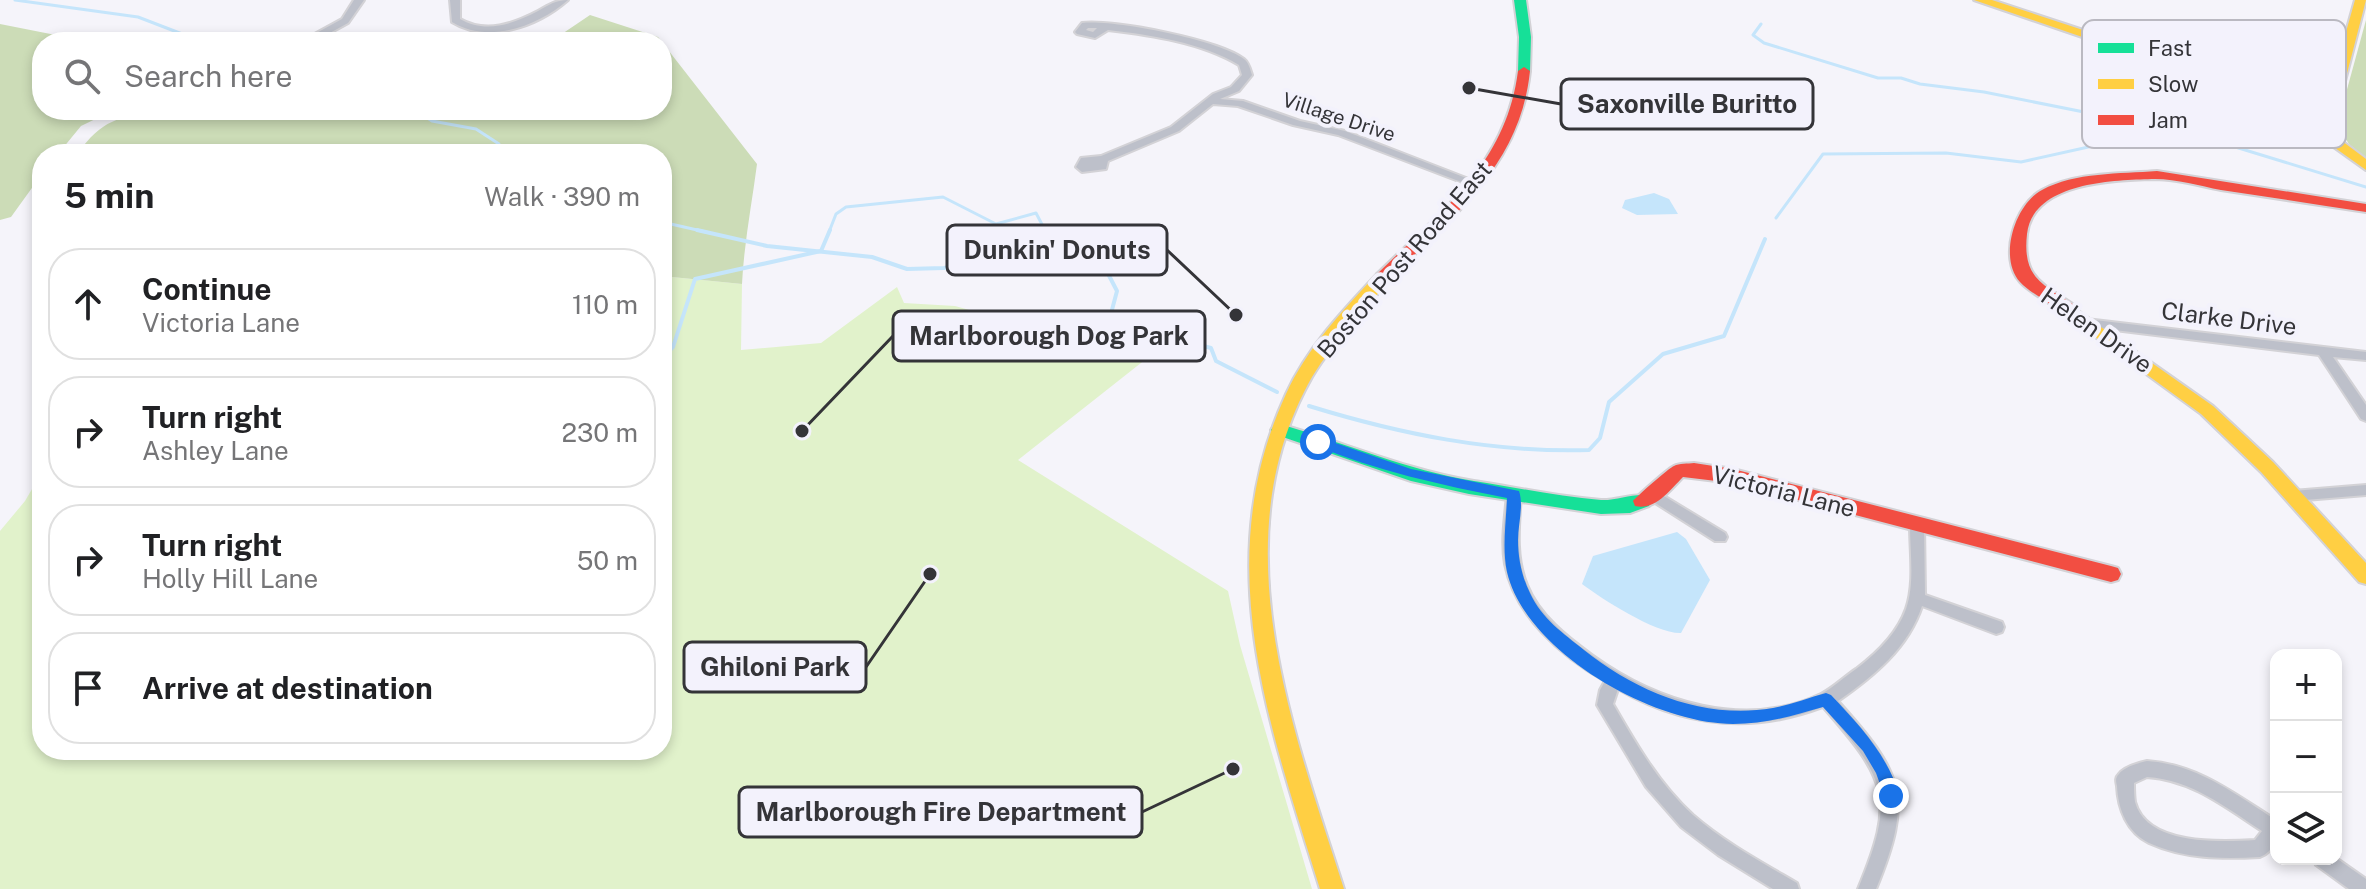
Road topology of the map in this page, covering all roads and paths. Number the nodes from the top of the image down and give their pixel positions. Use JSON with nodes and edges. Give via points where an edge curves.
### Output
{"nodes":[{"id":1,"x":359,"y":0,"type":"edge"},
{"id":2,"x":455,"y":0,"type":"edge"},
{"id":3,"x":563,"y":0,"type":"edge"},
{"id":4,"x":1520,"y":0,"type":"edge"},
{"id":5,"x":1980,"y":0,"type":"edge"},
{"id":6,"x":2361,"y":0,"type":"edge"},
{"id":7,"x":1104,"y":28,"type":"dead end"},
{"id":8,"x":325,"y":32,"type":"edge"},
{"id":9,"x":2082,"y":33,"type":"edge"},
{"id":10,"x":2346,"y":54,"type":"edge"},
{"id":11,"x":1235,"y":89,"type":"junction"},
{"id":12,"x":1210,"y":101,"type":"junction"},
{"id":13,"x":1239,"y":103,"type":"junction"},
{"id":14,"x":2342,"y":148,"type":"edge"},
{"id":15,"x":1103,"y":159,"type":"dead end"},
{"id":16,"x":2366,"y":166,"type":"edge"},
{"id":17,"x":1473,"y":183,"type":"junction"},
{"id":18,"x":2366,"y":208,"type":"edge"},
{"id":19,"x":2086,"y":323,"type":"junction"},
{"id":20,"x":2323,"y":351,"type":"junction"},
{"id":21,"x":2366,"y":356,"type":"edge"},
{"id":22,"x":2366,"y":416,"type":"edge"},
{"id":23,"x":1280,"y":430,"type":"junction"},
{"id":24,"x":2366,"y":490,"type":"edge"},
{"id":25,"x":1514,"y":495,"type":"junction"},
{"id":26,"x":1654,"y":495,"type":"junction"},
{"id":27,"x":2293,"y":496,"type":"junction"},
{"id":28,"x":1917,"y":525,"type":"junction"},
{"id":29,"x":1720,"y":537,"type":"dead end"},
{"id":30,"x":2111,"y":574,"type":"dead end"},
{"id":31,"x":2366,"y":576,"type":"edge"},
{"id":32,"x":1917,"y":598,"type":"junction"},
{"id":33,"x":1996,"y":627,"type":"dead end"},
{"id":34,"x":1615,"y":679,"type":"junction"},
{"id":35,"x":1826,"y":699,"type":"junction"},
{"id":36,"x":2275,"y":829,"type":"edge"},
{"id":37,"x":2331,"y":865,"type":"edge"},
{"id":38,"x":1332,"y":889,"type":"edge"},
{"id":39,"x":1790,"y":889,"type":"edge"},
{"id":40,"x":1867,"y":889,"type":"edge"},
{"id":41,"x":2365,"y":889,"type":"edge"}],
"edges":[{"from":1,"to":8,"type":"street","via":[[345,21]]},
{"from":2,"to":3,"type":"street","via":[[455,20],[482,30],[522,23]]},
{"from":4,"to":17,"type":"main road","name":"Boston Post Road East","via":[[1525,37],[1518,115],[1509,136]]},
{"from":5,"to":9,"type":"main road"},
{"from":6,"to":10,"type":"main road"},
{"from":7,"to":11,"type":"street","via":[[1131,28],[1237,58],[1247,75]]},
{"from":11,"to":12,"type":"street"},
{"from":11,"to":13,"type":"street"},
{"from":12,"to":13,"type":"street","name":"Village Drive"},
{"from":12,"to":15,"type":"street","via":[[1175,129]]},
{"from":13,"to":17,"type":"street","name":"Village Drive","via":[[1341,133]]},
{"from":14,"to":16,"type":"main road"},
{"from":17,"to":23,"type":"main road","name":"Boston Post Road East","via":[[1336,331],[1304,376]]},
{"from":18,"to":19,"type":"main road","name":"Helen Drive","via":[[2157,175],[2049,192],[2033,201],[2023,217],[2018,264],[2025,278]]},
{"from":19,"to":20,"type":"street","name":"Clarke Drive"},
{"from":19,"to":27,"type":"main road","name":"Helen Drive","via":[[2207,410]]},
{"from":20,"to":21,"type":"street","name":"Clarke Drive"},
{"from":20,"to":22,"type":"street"},
{"from":23,"to":25,"type":"main road","name":"Victoria Lane","via":[[1395,469]]},
{"from":23,"to":38,"type":"main road","name":"Boston Post Road East","via":[[1259,519],[1257,602],[1284,730]]},
{"from":24,"to":27,"type":"street"},
{"from":25,"to":26,"type":"main road","name":"Victoria Lane","via":[[1601,507],[1630,506]]},
{"from":25,"to":34,"type":"street","via":[[1511,542],[1524,597],[1542,625]]},
{"from":26,"to":28,"type":"main road","name":"Victoria Lane","via":[[1678,471],[1694,470]]},
{"from":26,"to":29,"type":"street"},
{"from":27,"to":31,"type":"main road","name":"Helen Drive"},
{"from":28,"to":30,"type":"main road","name":"Victoria Lane"},
{"from":28,"to":32,"type":"street"},
{"from":32,"to":33,"type":"street"},
{"from":32,"to":35,"type":"street","via":[[1881,662]]},
{"from":34,"to":35,"type":"street","via":[[1687,712],[1730,717],[1773,715]]},
{"from":34,"to":39,"type":"street","via":[[1605,705],[1661,794],[1720,846]]},
{"from":35,"to":40,"type":"street","via":[[1868,746],[1891,796],[1892,817]]},
{"from":36,"to":36,"type":"street","via":[[2175,772],[2144,769],[2125,779],[2123,798],[2130,816],[2165,842],[2193,849],[2260,848]]},
{"from":37,"to":41,"type":"street"}]}
